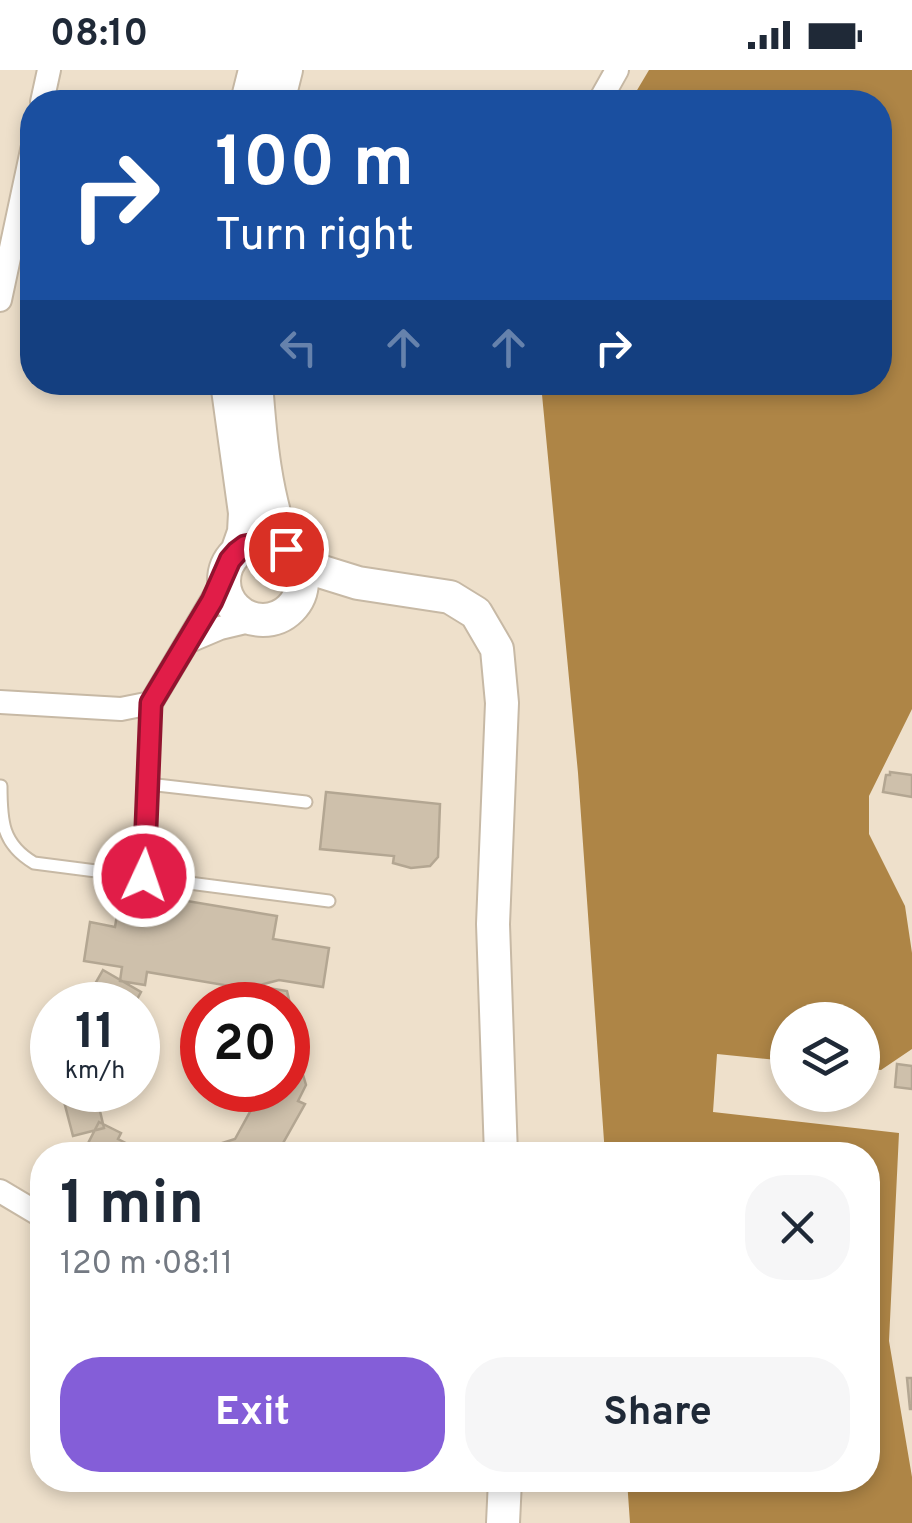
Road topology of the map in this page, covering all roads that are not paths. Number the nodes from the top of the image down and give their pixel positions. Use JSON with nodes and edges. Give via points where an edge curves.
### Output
{"nodes":[{"id":1,"x":20,"y":206,"type":"edge"},
{"id":2,"x":0,"y":300,"type":"edge"},
{"id":3,"x":229,"y":395,"type":"edge"},
{"id":4,"x":257,"y":395,"type":"edge"},
{"id":5,"x":293,"y":557,"type":"junction"},
{"id":6,"x":230,"y":566,"type":"junction"},
{"id":7,"x":358,"y":584,"type":"junction"},
{"id":8,"x":299,"y":600,"type":"junction"},
{"id":9,"x":254,"y":620,"type":"junction"},
{"id":10,"x":188,"y":642,"type":"junction"},
{"id":11,"x":0,"y":702,"type":"edge"},
{"id":12,"x":151,"y":703,"type":"junction"},
{"id":13,"x":148,"y":784,"type":"junction"},
{"id":14,"x":1,"y":786,"type":"edge"},
{"id":15,"x":306,"y":802,"type":"dead end"},
{"id":16,"x":144,"y":876,"type":"junction"},
{"id":17,"x":328,"y":901,"type":"dead end"},
{"id":18,"x":500,"y":1142,"type":"edge"},
{"id":19,"x":0,"y":1191,"type":"edge"},
{"id":20,"x":30,"y":1209,"type":"edge"},
{"id":21,"x":504,"y":1492,"type":"edge"},
{"id":22,"x":503,"y":1523,"type":"edge"}],
"edges":[{"from":1,"to":2,"type":"street"},
{"from":3,"to":6,"type":"street","via":[[245,513]]},
{"from":4,"to":5,"type":"street","via":[[273,514]]},
{"from":5,"to":6,"type":"street","via":[[266,542],[245,546]]},
{"from":5,"to":7,"type":"street"},
{"from":5,"to":8,"type":"street","via":[[303,582]]},
{"from":6,"to":9,"type":"street","via":[[225,590],[236,609]]},
{"from":6,"to":10,"type":"street"},
{"from":7,"to":8,"type":"street"},
{"from":7,"to":18,"type":"street","via":[[464,604],[483,620],[497,649],[502,703],[493,924]]},
{"from":8,"to":9,"type":"street","via":[[284,615]]},
{"from":9,"to":10,"type":"street"},
{"from":10,"to":12,"type":"street"},
{"from":11,"to":12,"type":"street","via":[[121,710]]},
{"from":12,"to":13,"type":"lane"},
{"from":13,"to":15,"type":"lane"},
{"from":13,"to":16,"type":"lane"},
{"from":14,"to":16,"type":"lane","via":[[1,820],[22,856],[48,867]]},
{"from":16,"to":17,"type":"lane"},
{"from":19,"to":20,"type":"street"},
{"from":21,"to":22,"type":"street"}]}
